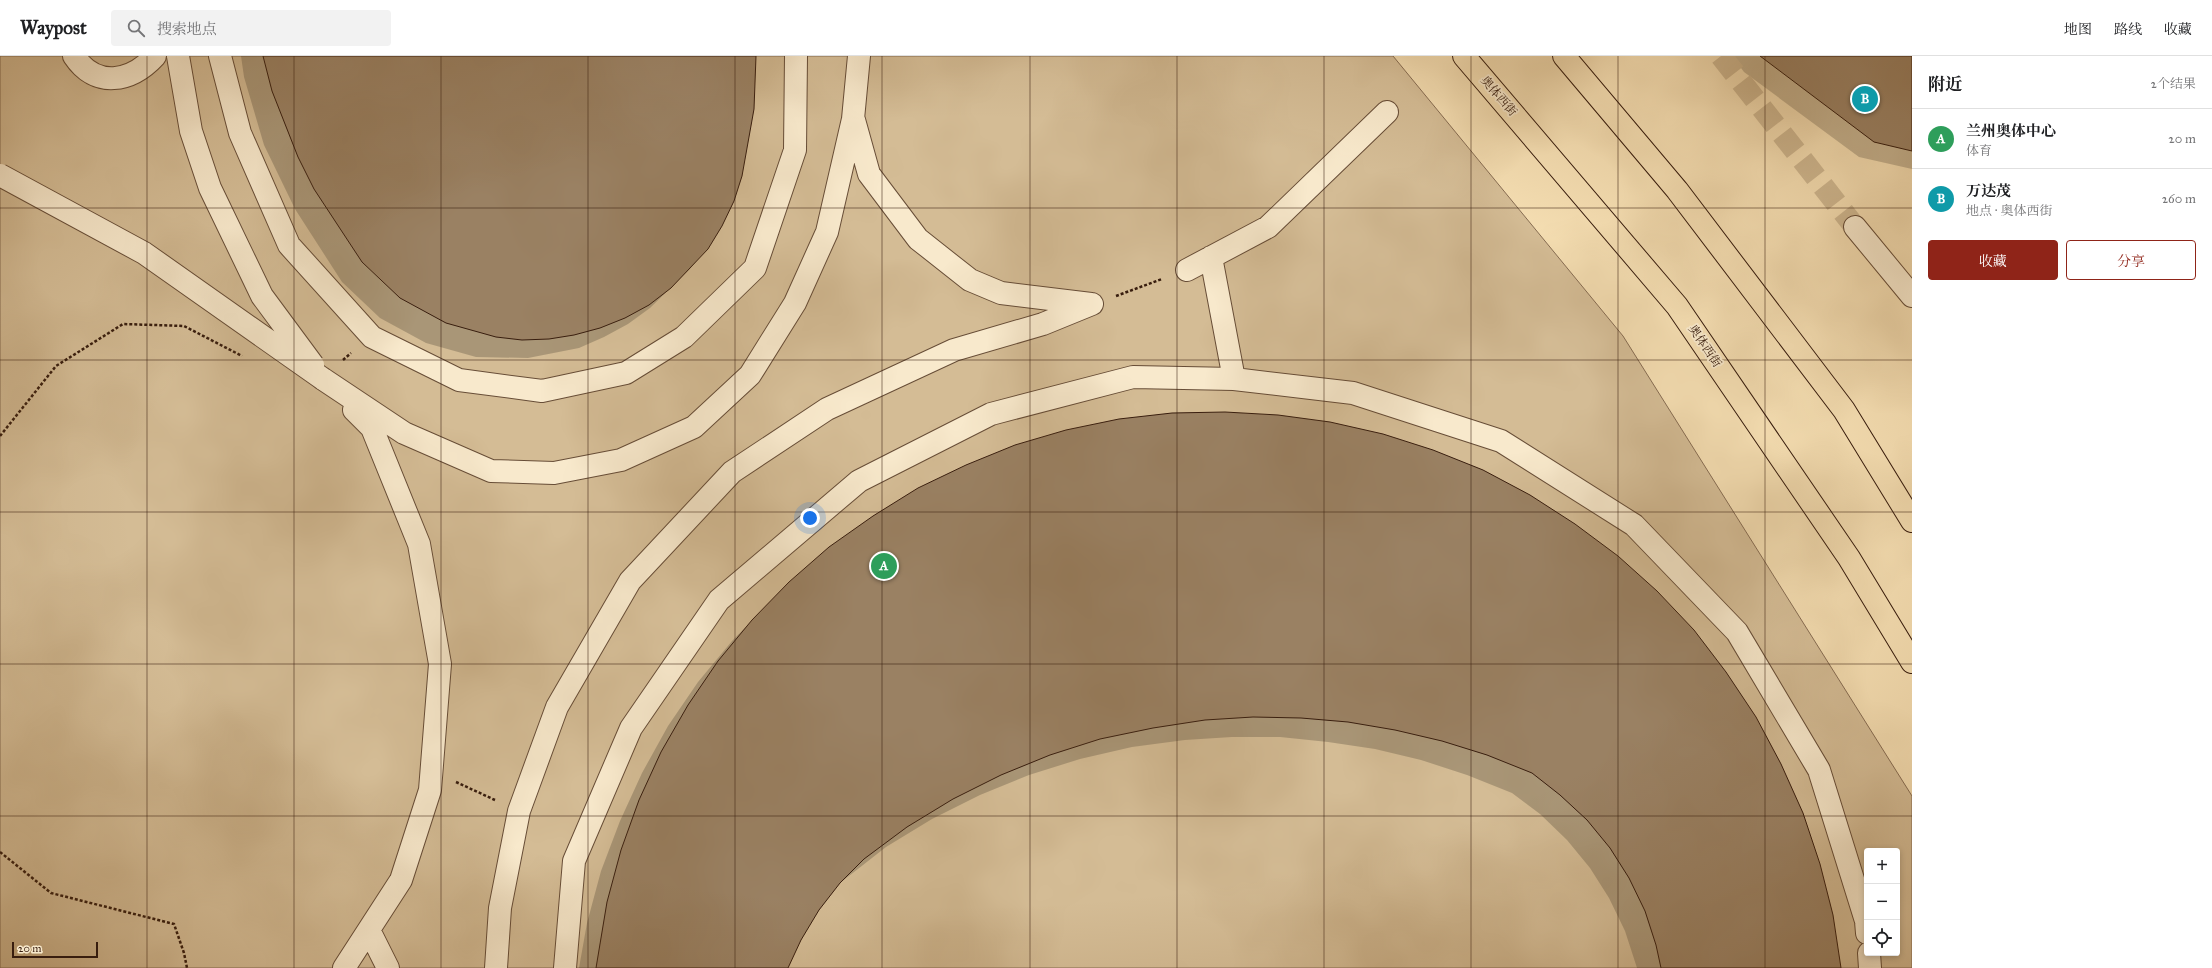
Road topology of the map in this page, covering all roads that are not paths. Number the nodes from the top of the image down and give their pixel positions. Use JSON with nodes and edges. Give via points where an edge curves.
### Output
{"nodes":[{"id":1,"x":74,"y":56,"type":"edge"},
{"id":2,"x":155,"y":56,"type":"edge"},
{"id":3,"x":178,"y":56,"type":"edge"},
{"id":4,"x":220,"y":56,"type":"edge"},
{"id":5,"x":796,"y":56,"type":"edge"},
{"id":6,"x":859,"y":56,"type":"edge"},
{"id":7,"x":1464,"y":56,"type":"edge"},
{"id":8,"x":1564,"y":56,"type":"edge"},
{"id":9,"x":1387,"y":112,"type":"dead end"},
{"id":10,"x":853,"y":119,"type":"junction"},
{"id":11,"x":0,"y":175,"type":"edge"},
{"id":12,"x":1855,"y":227,"type":"tunnel mouth"},
{"id":13,"x":1211,"y":257,"type":"junction"},
{"id":14,"x":1187,"y":270,"type":"road end"},
{"id":15,"x":1912,"y":296,"type":"edge"},
{"id":16,"x":331,"y":371,"type":"junction"},
{"id":17,"x":1234,"y":379,"type":"junction"},
{"id":18,"x":1912,"y":521,"type":"edge"},
{"id":19,"x":1912,"y":662,"type":"edge"},
{"id":20,"x":1866,"y":920,"type":"edge"},
{"id":21,"x":369,"y":930,"type":"junction"},
{"id":22,"x":1869,"y":956,"type":"edge"},
{"id":23,"x":344,"y":968,"type":"edge"},
{"id":24,"x":388,"y":968,"type":"edge"},
{"id":25,"x":496,"y":968,"type":"edge"},
{"id":26,"x":565,"y":968,"type":"edge"},
{"id":27,"x":1870,"y":968,"type":"edge"}],
"edges":[{"from":1,"to":2,"type":"street","via":[[89,71],[102,77],[115,78],[129,76]]},
{"from":3,"to":16,"type":"street","bridge":true,"via":[[191,132],[210,188],[262,296]]},
{"from":4,"to":5,"type":"street","via":[[240,133],[289,245],[372,337],[460,380],[542,391],[626,373],[684,337],[755,268],[795,150]]},
{"from":6,"to":10,"type":"street"},
{"from":7,"to":19,"type":"main road","name":"奥体西街","via":[[1677,306],[1849,558]]},
{"from":8,"to":18,"type":"main road","via":[[1677,190],[1844,410]]},
{"from":9,"to":13,"type":"street","via":[[1268,227]]},
{"from":10,"to":16,"type":"street","via":[[827,232],[795,303],[750,375],[694,427],[621,460],[554,473],[491,471],[404,433]]},
{"from":10,"to":25,"type":"street","via":[[869,174],[918,239],[970,280],[1001,293],[1092,304],[1043,324],[954,350],[827,409],[732,472],[630,581],[557,707],[519,811],[500,908]]},
{"from":11,"to":16,"type":"street","bridge":true,"via":[[144,253]]},
{"from":12,"to":15,"type":"street"},
{"from":13,"to":14,"type":"street"},
{"from":13,"to":17,"type":"street"},
{"from":16,"to":21,"type":"street","via":[[372,428],[419,544],[440,664],[430,790],[401,880]]},
{"from":17,"to":20,"type":"street","via":[[1353,393],[1501,440],[1634,525],[1737,632],[1819,770]]},
{"from":17,"to":26,"type":"street","via":[[1133,377],[991,414],[859,481],[719,600],[631,728],[574,861]]},
{"from":21,"to":23,"type":"street"},
{"from":21,"to":24,"type":"street"},
{"from":22,"to":27,"type":"street"}]}
